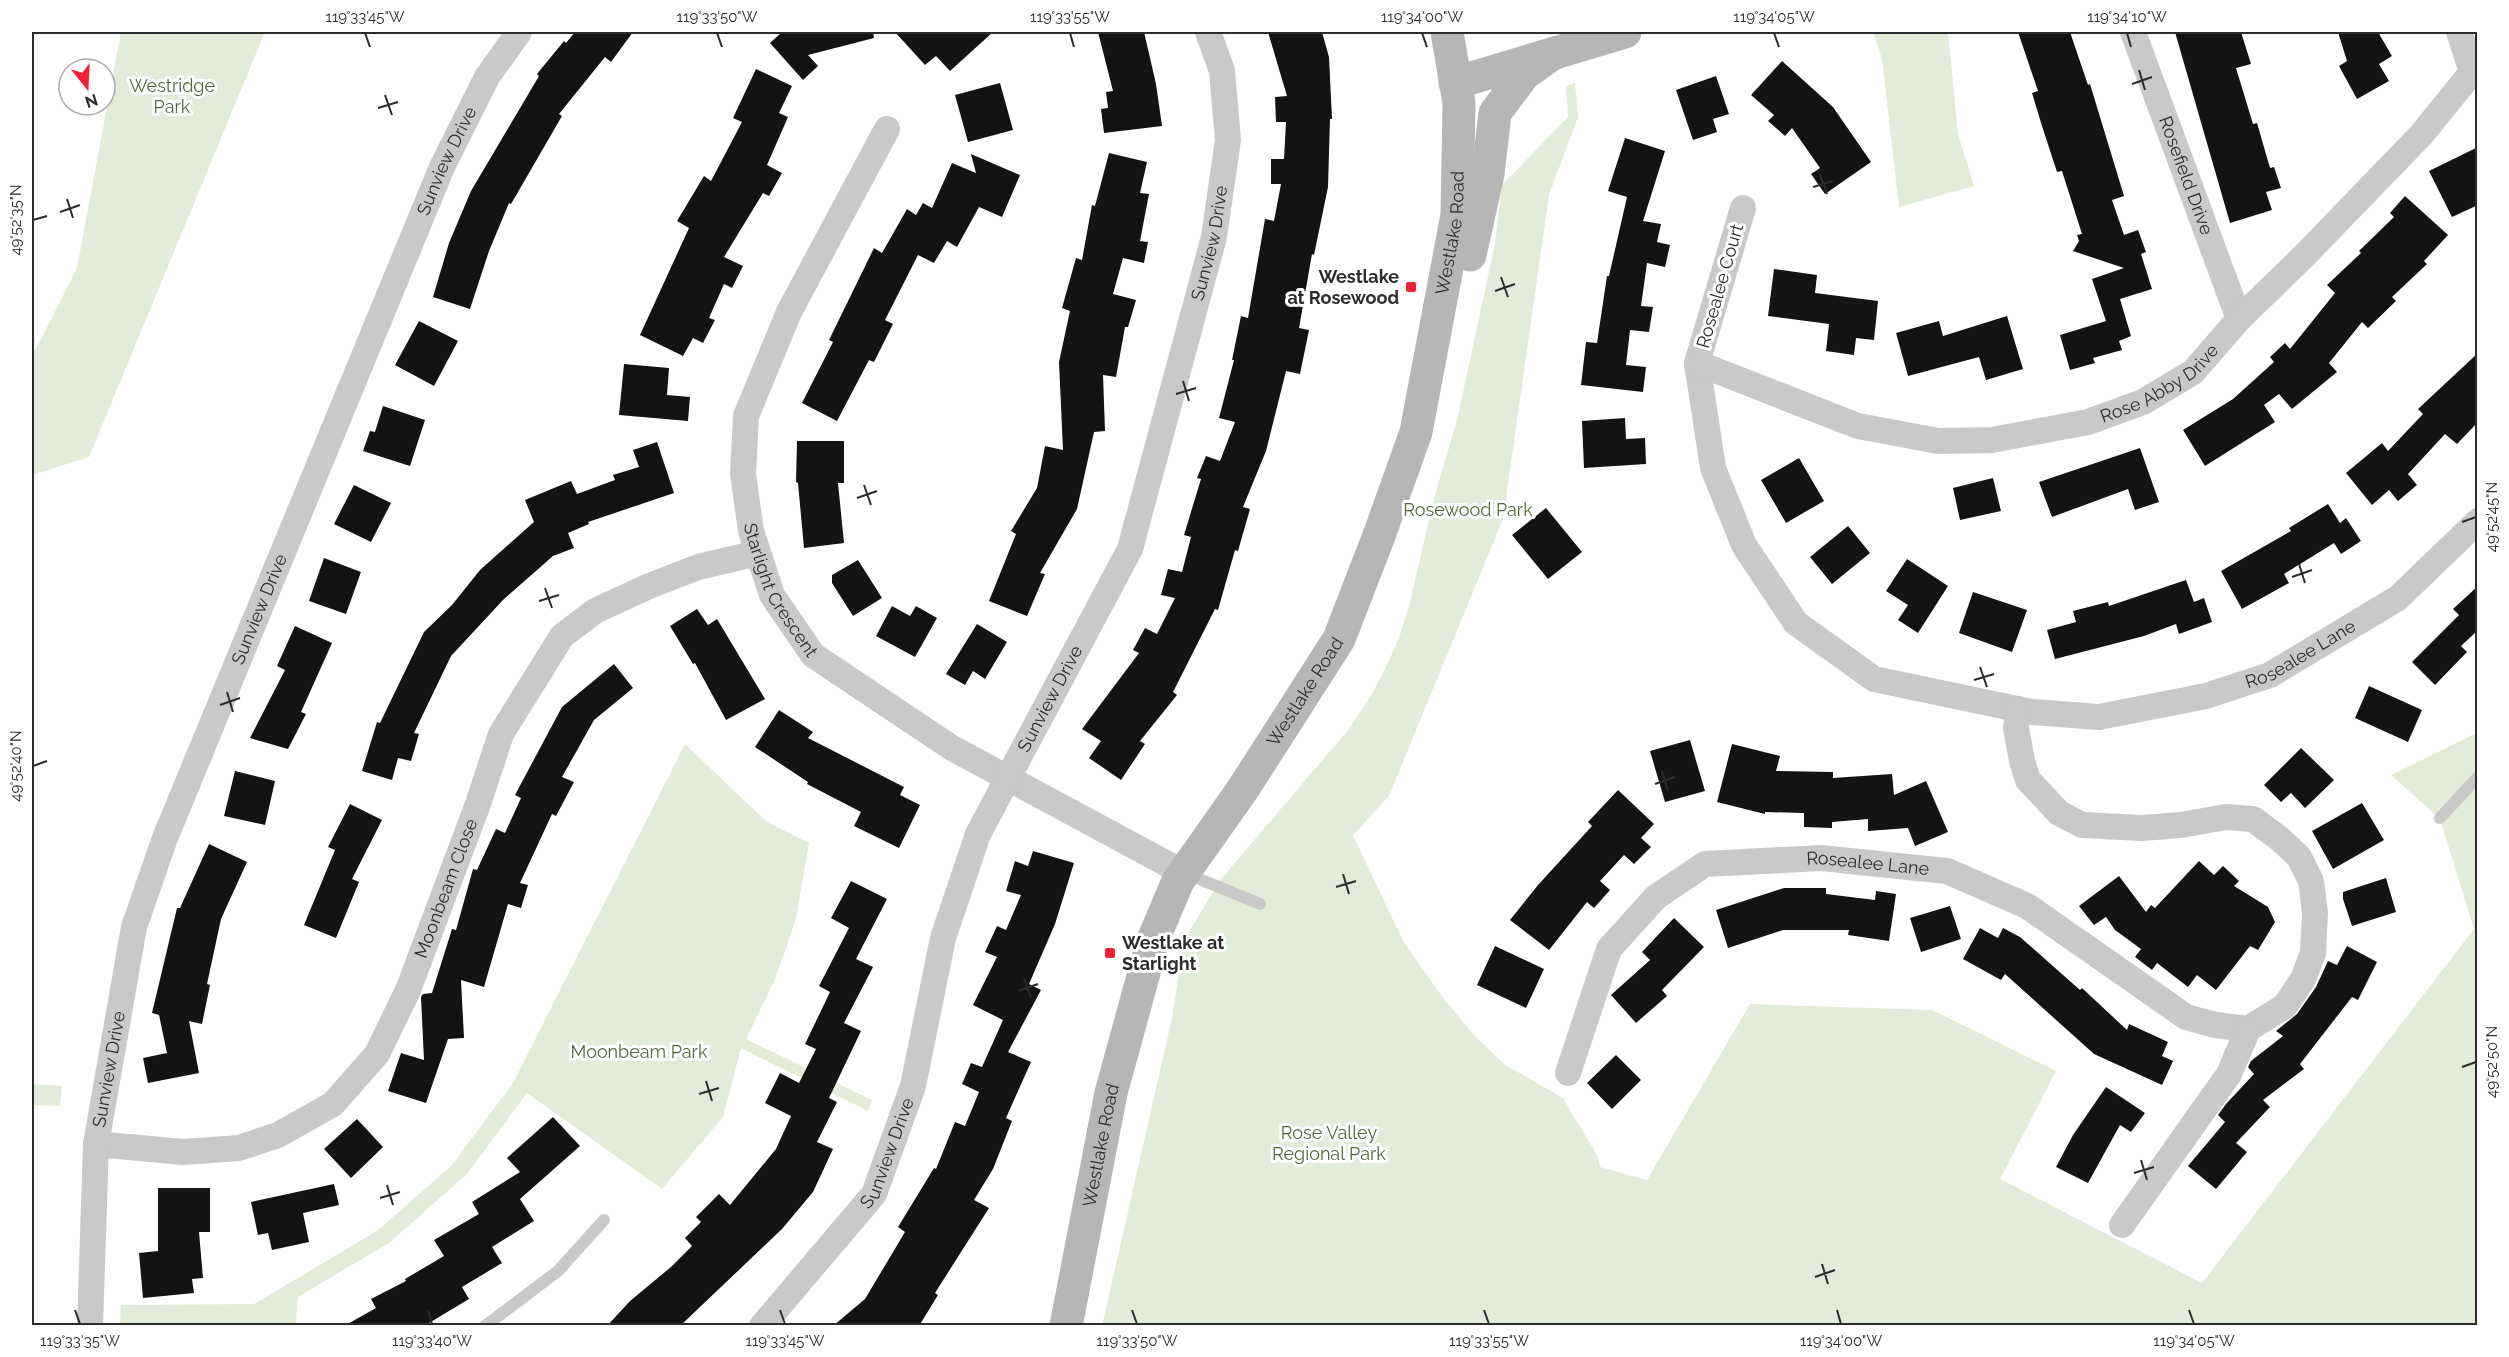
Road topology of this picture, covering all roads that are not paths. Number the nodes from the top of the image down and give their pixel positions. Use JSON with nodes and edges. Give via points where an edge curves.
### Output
{"nodes":[{"id":1,"x":519,"y":32,"type":"edge"},
{"id":2,"x":1208,"y":32,"type":"edge"},
{"id":3,"x":1447,"y":32,"type":"edge"},
{"id":4,"x":1625,"y":32,"type":"edge"},
{"id":5,"x":2133,"y":32,"type":"edge"},
{"id":6,"x":2458,"y":32,"type":"edge"},
{"id":7,"x":1554,"y":53,"type":"junction"},
{"id":8,"x":1455,"y":83,"type":"junction"},
{"id":9,"x":887,"y":129,"type":"dead end"},
{"id":10,"x":1743,"y":208,"type":"dead end"},
{"id":11,"x":2239,"y":319,"type":"junction"},
{"id":12,"x":1434,"y":336,"type":"junction"},
{"id":13,"x":1697,"y":363,"type":"junction"},
{"id":14,"x":2478,"y":521,"type":"edge"},
{"id":15,"x":758,"y":553,"type":"junction"},
{"id":16,"x":2019,"y":709,"type":"junction"},
{"id":17,"x":2478,"y":777,"type":"edge"},
{"id":18,"x":1008,"y":778,"type":"junction"},
{"id":19,"x":2440,"y":818,"type":"dead end"},
{"id":20,"x":1184,"y":873,"type":"junction"},
{"id":21,"x":1260,"y":904,"type":"dead end"},
{"id":22,"x":2248,"y":1029,"type":"junction"},
{"id":23,"x":1568,"y":1073,"type":"dead end"},
{"id":24,"x":96,"y":1144,"type":"junction"},
{"id":25,"x":604,"y":1220,"type":"dead end"},
{"id":26,"x":2122,"y":1225,"type":"dead end"},
{"id":27,"x":90,"y":1326,"type":"edge"},
{"id":28,"x":485,"y":1326,"type":"edge"},
{"id":29,"x":762,"y":1326,"type":"edge"},
{"id":30,"x":1066,"y":1326,"type":"edge"}],
"edges":[{"from":1,"to":24,"type":"street","name":"Sunview Drive","via":[[486,77],[442,167],[165,838],[134,927]]},
{"from":2,"to":18,"type":"street","name":"Sunview Drive","via":[[1222,71],[1228,140],[1214,237],[1130,549]]},
{"from":3,"to":8,"type":"street","name":"Westlake Road"},
{"from":4,"to":7,"type":"street"},
{"from":5,"to":11,"type":"street","name":"Rosefield Drive"},
{"from":6,"to":11,"type":"street","name":"Rose Abby Drive","via":[[2472,72],[2421,135]]},
{"from":7,"to":8,"type":"street"},
{"from":7,"to":12,"type":"street","via":[[1524,74],[1495,113],[1488,174],[1471,252]]},
{"from":8,"to":12,"type":"street","name":"Westlake Road","via":[[1459,103],[1457,215]]},
{"from":9,"to":15,"type":"street","name":"Starlight Crescent","via":[[789,312],[746,416],[743,474]]},
{"from":10,"to":13,"type":"street","name":"Rosealee Court"},
{"from":11,"to":13,"type":"street","name":"Rose Abby Drive","via":[[2193,372],[2143,402],[2088,422],[1992,440],[1938,441],[1858,426]]},
{"from":12,"to":20,"type":"street","name":"Westlake Road","via":[[1416,432],[1339,639]]},
{"from":13,"to":16,"type":"street","name":"Rosealee Lane","via":[[1713,468],[1744,545],[1796,623],[1874,679]]},
{"from":14,"to":16,"type":"street","name":"Rosealee Lane","via":[[2398,598],[2270,675],[2206,696],[2099,717]]},
{"from":15,"to":18,"type":"street","name":"Starlight Crescent","via":[[772,595],[813,655],[952,748]]},
{"from":15,"to":24,"type":"street","name":"Moonbeam Close","via":[[698,567],[647,587],[595,611],[562,636],[501,734],[408,990],[377,1054],[333,1104],[278,1135],[238,1148],[183,1152]]},
{"from":16,"to":22,"type":"street","via":[[2016,728],[2028,780],[2059,813],[2082,825],[2142,828],[2226,817],[2253,819],[2299,857],[2311,880],[2315,913],[2313,953],[2304,979],[2285,1006]]},
{"from":17,"to":19,"type":"lane"},
{"from":18,"to":20,"type":"street","name":"Starlight Crescent"},
{"from":18,"to":29,"type":"street","name":"Sunview Drive","via":[[978,834],[943,938],[912,1086],[874,1194]]},
{"from":20,"to":21,"type":"lane"},
{"from":20,"to":30,"type":"street","name":"Westlake Road","via":[[1154,940],[1111,1093]]},
{"from":22,"to":23,"type":"street","name":"Rosealee Lane","via":[[2186,1017],[2027,906],[1947,871],[1821,858],[1705,864],[1656,897],[1609,949]]},
{"from":22,"to":26,"type":"street","via":[[2229,1074]]},
{"from":24,"to":27,"type":"street","name":"Sunview Drive"},
{"from":25,"to":28,"type":"lane","via":[[558,1271]]}]}
